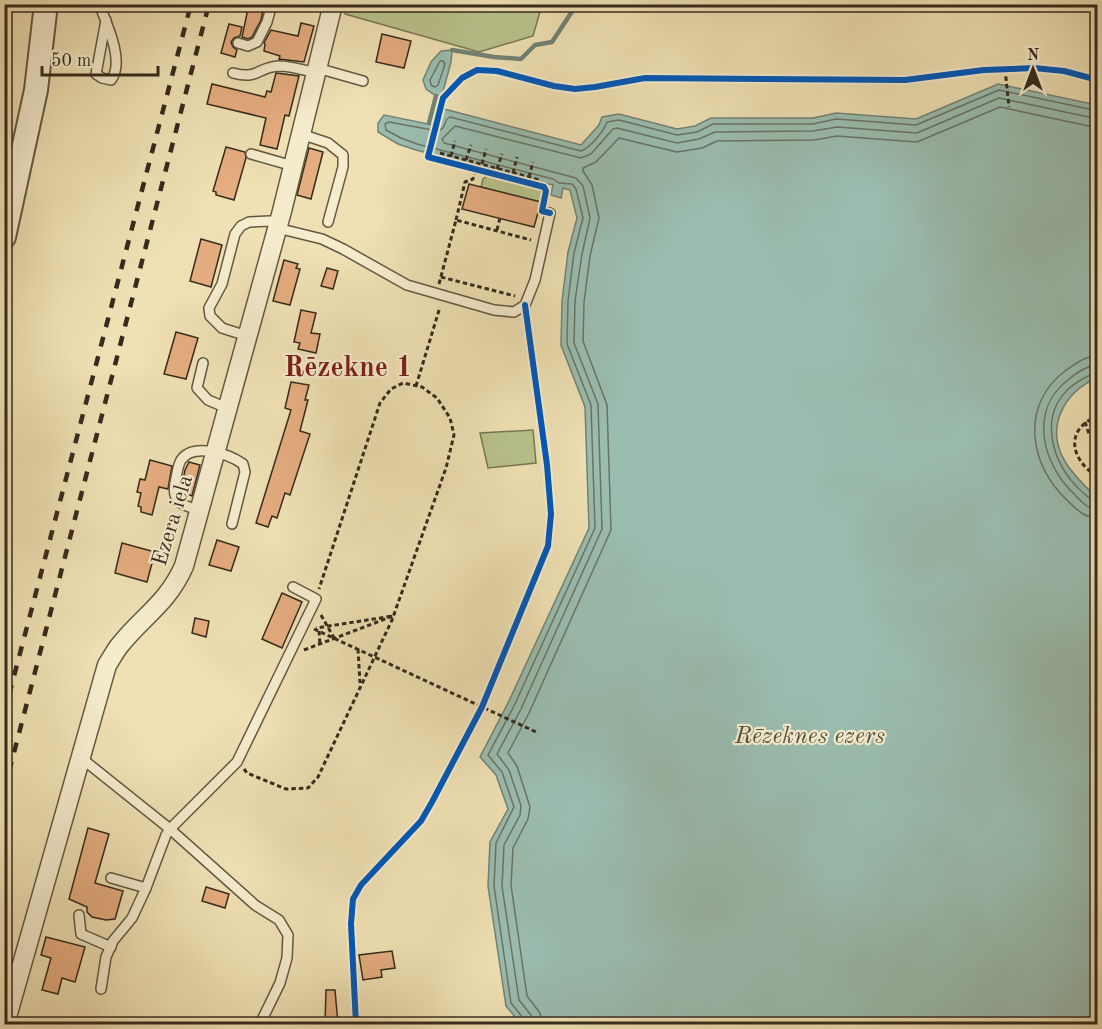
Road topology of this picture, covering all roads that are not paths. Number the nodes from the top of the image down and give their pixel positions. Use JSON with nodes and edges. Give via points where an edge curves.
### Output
{"nodes":[{"id":1,"x":46,"y":4,"type":"edge"},
{"id":2,"x":99,"y":4,"type":"edge"},
{"id":3,"x":272,"y":4,"type":"edge"},
{"id":4,"x":333,"y":4,"type":"edge"},
{"id":5,"x":106,"y":20,"type":"junction"},
{"id":6,"x":238,"y":43,"type":"dead end"},
{"id":7,"x":316,"y":70,"type":"junction"},
{"id":8,"x":233,"y":73,"type":"dead end"},
{"id":9,"x":363,"y":81,"type":"dead end"},
{"id":10,"x":301,"y":134,"type":"junction"},
{"id":11,"x":251,"y":154,"type":"dead end"},
{"id":12,"x":293,"y":166,"type":"junction"},
{"id":13,"x":550,"y":213,"type":"dead end"},
{"id":14,"x":328,"y":222,"type":"dead end"},
{"id":15,"x":278,"y":225,"type":"junction"},
{"id":16,"x":4,"y":237,"type":"edge"},
{"id":17,"x":247,"y":336,"type":"junction"},
{"id":18,"x":203,"y":363,"type":"dead end"},
{"id":19,"x":227,"y":408,"type":"junction"},
{"id":20,"x":215,"y":453,"type":"junction"},
{"id":21,"x":200,"y":510,"type":"junction"},
{"id":22,"x":232,"y":524,"type":"dead end"},
{"id":23,"x":293,"y":587,"type":"dead end"},
{"id":24,"x":80,"y":756,"type":"junction"},
{"id":25,"x":170,"y":829,"type":"junction"},
{"id":26,"x":111,"y":878,"type":"dead end"},
{"id":27,"x":146,"y":888,"type":"junction"},
{"id":28,"x":80,"y":915,"type":"dead end"},
{"id":29,"x":111,"y":947,"type":"junction"},
{"id":30,"x":101,"y":990,"type":"dead end"},
{"id":31,"x":5,"y":1024,"type":"edge"},
{"id":32,"x":260,"y":1024,"type":"edge"}],
"edges":[{"from":1,"to":16,"type":"street","via":[[36,90]]},
{"from":2,"to":5,"type":"lane"},
{"from":3,"to":6,"type":"lane","via":[[257,42],[248,46]]},
{"from":4,"to":7,"type":"street","name":"Ezera iela"},
{"from":5,"to":5,"type":"lane","via":[[96,74],[111,80],[116,74],[115,50]]},
{"from":7,"to":8,"type":"lane","via":[[277,66],[246,77]]},
{"from":7,"to":9,"type":"lane"},
{"from":7,"to":10,"type":"street","name":"Ezera iela"},
{"from":10,"to":12,"type":"street","name":"Ezera iela"},
{"from":10,"to":14,"type":"lane","via":[[328,143],[343,155]]},
{"from":11,"to":12,"type":"lane"},
{"from":12,"to":15,"type":"street","name":"Ezera iela"},
{"from":13,"to":15,"type":"lane","via":[[535,280],[525,305],[514,312],[407,285],[322,239]]},
{"from":15,"to":17,"type":"street","name":"Ezera iela"},
{"from":15,"to":17,"type":"lane","via":[[270,221],[241,225],[222,284],[209,308],[210,316],[222,328]]},
{"from":17,"to":19,"type":"street","name":"Ezera iela"},
{"from":18,"to":19,"type":"lane","via":[[196,388],[208,400]]},
{"from":19,"to":20,"type":"street","name":"Ezera iela"},
{"from":20,"to":21,"type":"street","name":"Ezera iela"},
{"from":20,"to":21,"type":"lane","via":[[199,451],[180,461],[174,496],[184,506]]},
{"from":20,"to":22,"type":"lane","via":[[238,460],[245,472]]},
{"from":21,"to":24,"type":"street","name":"Ezera iela","via":[[176,583],[119,646],[107,665]]},
{"from":23,"to":25,"type":"lane","via":[[316,599],[237,762]]},
{"from":24,"to":25,"type":"lane"},
{"from":24,"to":31,"type":"street","name":"Ezera iela"},
{"from":25,"to":27,"type":"lane"},
{"from":25,"to":32,"type":"lane","via":[[255,905],[279,920],[288,935],[280,983]]},
{"from":26,"to":27,"type":"lane"},
{"from":27,"to":29,"type":"lane","via":[[132,918]]},
{"from":28,"to":29,"type":"lane","via":[[81,934]]},
{"from":29,"to":30,"type":"lane"}]}
